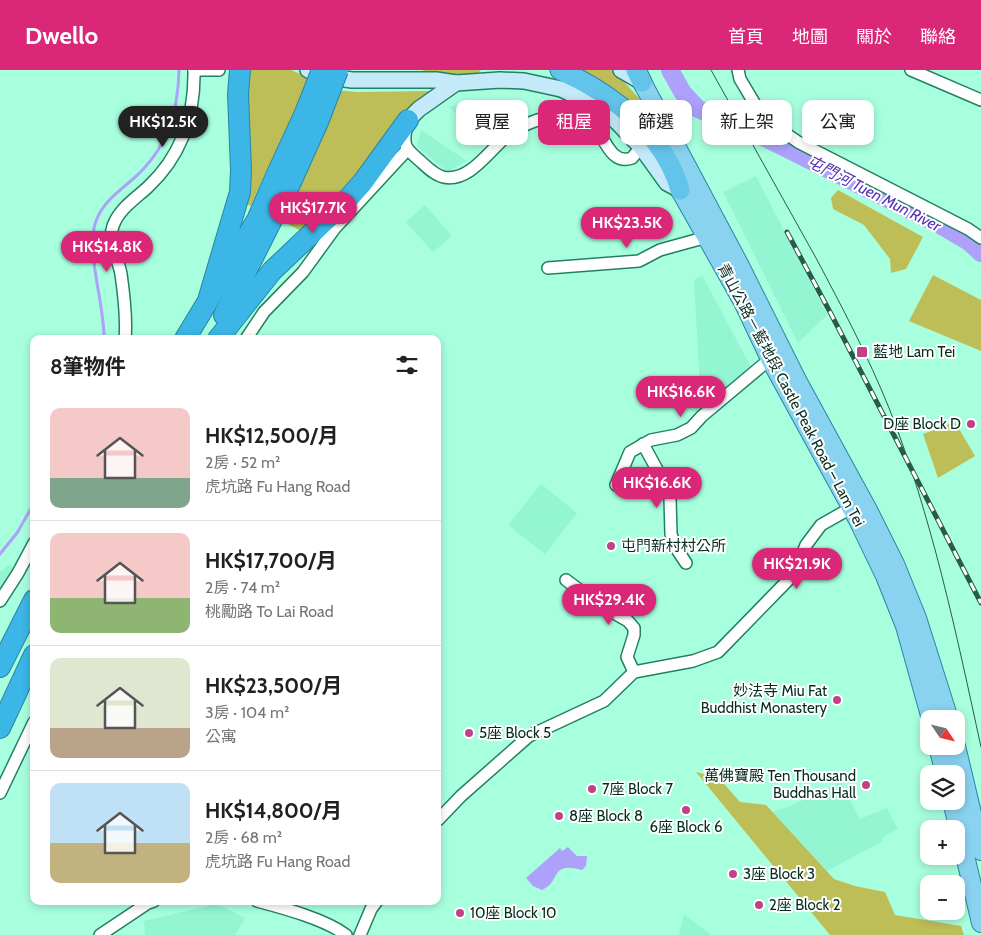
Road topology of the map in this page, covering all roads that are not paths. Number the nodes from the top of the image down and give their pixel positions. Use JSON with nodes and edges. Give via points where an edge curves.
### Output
{"nodes":[{"id":1,"x":194,"y":70,"type":"edge"},
{"id":2,"x":219,"y":70,"type":"edge"},
{"id":3,"x":240,"y":70,"type":"edge"},
{"id":4,"x":308,"y":70,"type":"edge"},
{"id":5,"x":322,"y":70,"type":"edge"},
{"id":6,"x":338,"y":70,"type":"edge"},
{"id":7,"x":561,"y":70,"type":"edge"},
{"id":8,"x":621,"y":70,"type":"edge"},
{"id":9,"x":738,"y":70,"type":"edge"},
{"id":10,"x":911,"y":70,"type":"edge"},
{"id":11,"x":492,"y":73,"type":"edge"},
{"id":12,"x":640,"y":76,"type":"edge"},
{"id":13,"x":456,"y":83,"type":"junction"},
{"id":14,"x":981,"y":100,"type":"edge"},
{"id":15,"x":408,"y":120,"type":"junction"},
{"id":16,"x":641,"y":147,"type":"junction"},
{"id":17,"x":407,"y":150,"type":"junction"},
{"id":18,"x":283,"y":179,"type":"junction"},
{"id":19,"x":680,"y":190,"type":"junction"},
{"id":20,"x":715,"y":234,"type":"junction"},
{"id":21,"x":981,"y":238,"type":"edge"},
{"id":22,"x":548,"y":268,"type":"dead end"},
{"id":23,"x":209,"y":297,"type":"junction"},
{"id":24,"x":125,"y":335,"type":"edge"},
{"id":25,"x":187,"y":335,"type":"edge"},
{"id":26,"x":214,"y":335,"type":"edge"},
{"id":27,"x":221,"y":335,"type":"edge"},
{"id":28,"x":249,"y":335,"type":"edge"},
{"id":29,"x":770,"y":359,"type":"junction"},
{"id":30,"x":643,"y":444,"type":"junction"},
{"id":31,"x":616,"y":485,"type":"dead end"},
{"id":32,"x":852,"y":508,"type":"junction"},
{"id":33,"x":30,"y":550,"type":"edge"},
{"id":34,"x":686,"y":563,"type":"dead end"},
{"id":35,"x":566,"y":580,"type":"dead end"},
{"id":36,"x":0,"y":601,"type":"edge"},
{"id":37,"x":30,"y":608,"type":"edge"},
{"id":38,"x":30,"y":664,"type":"edge"},
{"id":39,"x":0,"y":667,"type":"edge"},
{"id":40,"x":634,"y":672,"type":"junction"},
{"id":41,"x":928,"y":710,"type":"edge"},
{"id":42,"x":946,"y":710,"type":"edge"},
{"id":43,"x":0,"y":728,"type":"edge"},
{"id":44,"x":30,"y":730,"type":"edge"},
{"id":45,"x":958,"y":755,"type":"edge"},
{"id":46,"x":0,"y":793,"type":"edge"},
{"id":47,"x":954,"y":810,"type":"edge"},
{"id":48,"x":441,"y":817,"type":"edge"},
{"id":49,"x":981,"y":851,"type":"edge"},
{"id":50,"x":145,"y":905,"type":"edge"},
{"id":51,"x":273,"y":905,"type":"edge"},
{"id":52,"x":375,"y":905,"type":"edge"},
{"id":53,"x":981,"y":923,"type":"edge"},
{"id":54,"x":100,"y":935,"type":"edge"},
{"id":55,"x":346,"y":935,"type":"edge"},
{"id":56,"x":360,"y":935,"type":"edge"}],
"edges":[{"from":1,"to":2,"type":"street"},
{"from":1,"to":24,"type":"street","via":[[192,104],[181,142],[164,170],[118,216],[111,236],[121,273]]},
{"from":3,"to":23,"type":"highway","via":[[240,192]]},
{"from":4,"to":13,"type":"main road","via":[[323,76],[352,80]]},
{"from":5,"to":18,"type":"highway","bridge":true},
{"from":6,"to":18,"type":"highway","bridge":true,"via":[[318,122]]},
{"from":7,"to":19,"type":"highway","via":[[616,101],[637,121],[667,161]]},
{"from":8,"to":12,"type":"main road"},
{"from":9,"to":21,"type":"street","via":[[759,111],[779,129]]},
{"from":10,"to":14,"type":"street"},
{"from":11,"to":13,"type":"main road"},
{"from":11,"to":16,"type":"main road","via":[[573,94],[616,121]]},
{"from":12,"to":20,"type":"main road"},
{"from":13,"to":15,"type":"main road","via":[[418,109]]},
{"from":15,"to":17,"type":"street"},
{"from":15,"to":27,"type":"highway","via":[[363,182],[272,271]]},
{"from":16,"to":17,"type":"street","via":[[632,158],[623,160],[609,150],[589,121],[578,115],[566,114],[523,125],[498,143],[478,164],[456,177],[437,175]]},
{"from":16,"to":19,"type":"main road","via":[[667,184]]},
{"from":17,"to":28,"type":"street","via":[[335,228],[303,272],[264,312]]},
{"from":18,"to":23,"type":"highway"},
{"from":18,"to":26,"type":"highway"},
{"from":19,"to":20,"type":"main road","name":"青山公路－藍地段 Castle Peak Road – Lam Tei"},
{"from":20,"to":22,"type":"street","via":[[660,250],[639,261]]},
{"from":20,"to":29,"type":"main road","name":"青山公路－藍地段 Castle Peak Road – Lam Tei"},
{"from":20,"to":42,"type":"main road","name":"青山公路－藍地段 Castle Peak Road – Lam Tei","via":[[895,564],[917,618]]},
{"from":23,"to":25,"type":"highway"},
{"from":29,"to":30,"type":"street","via":[[691,428]]},
{"from":29,"to":32,"type":"main road","name":"青山公路－藍地段 Castle Peak Road – Lam Tei"},
{"from":30,"to":31,"type":"street","via":[[630,452]]},
{"from":30,"to":34,"type":"street","via":[[666,486],[670,498],[671,534]]},
{"from":32,"to":40,"type":"street","via":[[821,524],[806,545],[794,574],[718,652],[693,662]]},
{"from":32,"to":41,"type":"main road","name":"青山公路－藍地段 Castle Peak Road – Lam Tei","via":[[905,626]]},
{"from":33,"to":36,"type":"street"},
{"from":35,"to":40,"type":"street","via":[[634,628],[627,657]]},
{"from":37,"to":39,"type":"highway"},
{"from":38,"to":43,"type":"highway"},
{"from":40,"to":48,"type":"street","via":[[604,701],[529,736]]},
{"from":44,"to":46,"type":"street"},
{"from":45,"to":49,"type":"main road"},
{"from":47,"to":53,"type":"main road"},
{"from":50,"to":54,"type":"street"},
{"from":51,"to":55,"type":"street"},
{"from":52,"to":56,"type":"street"}]}
